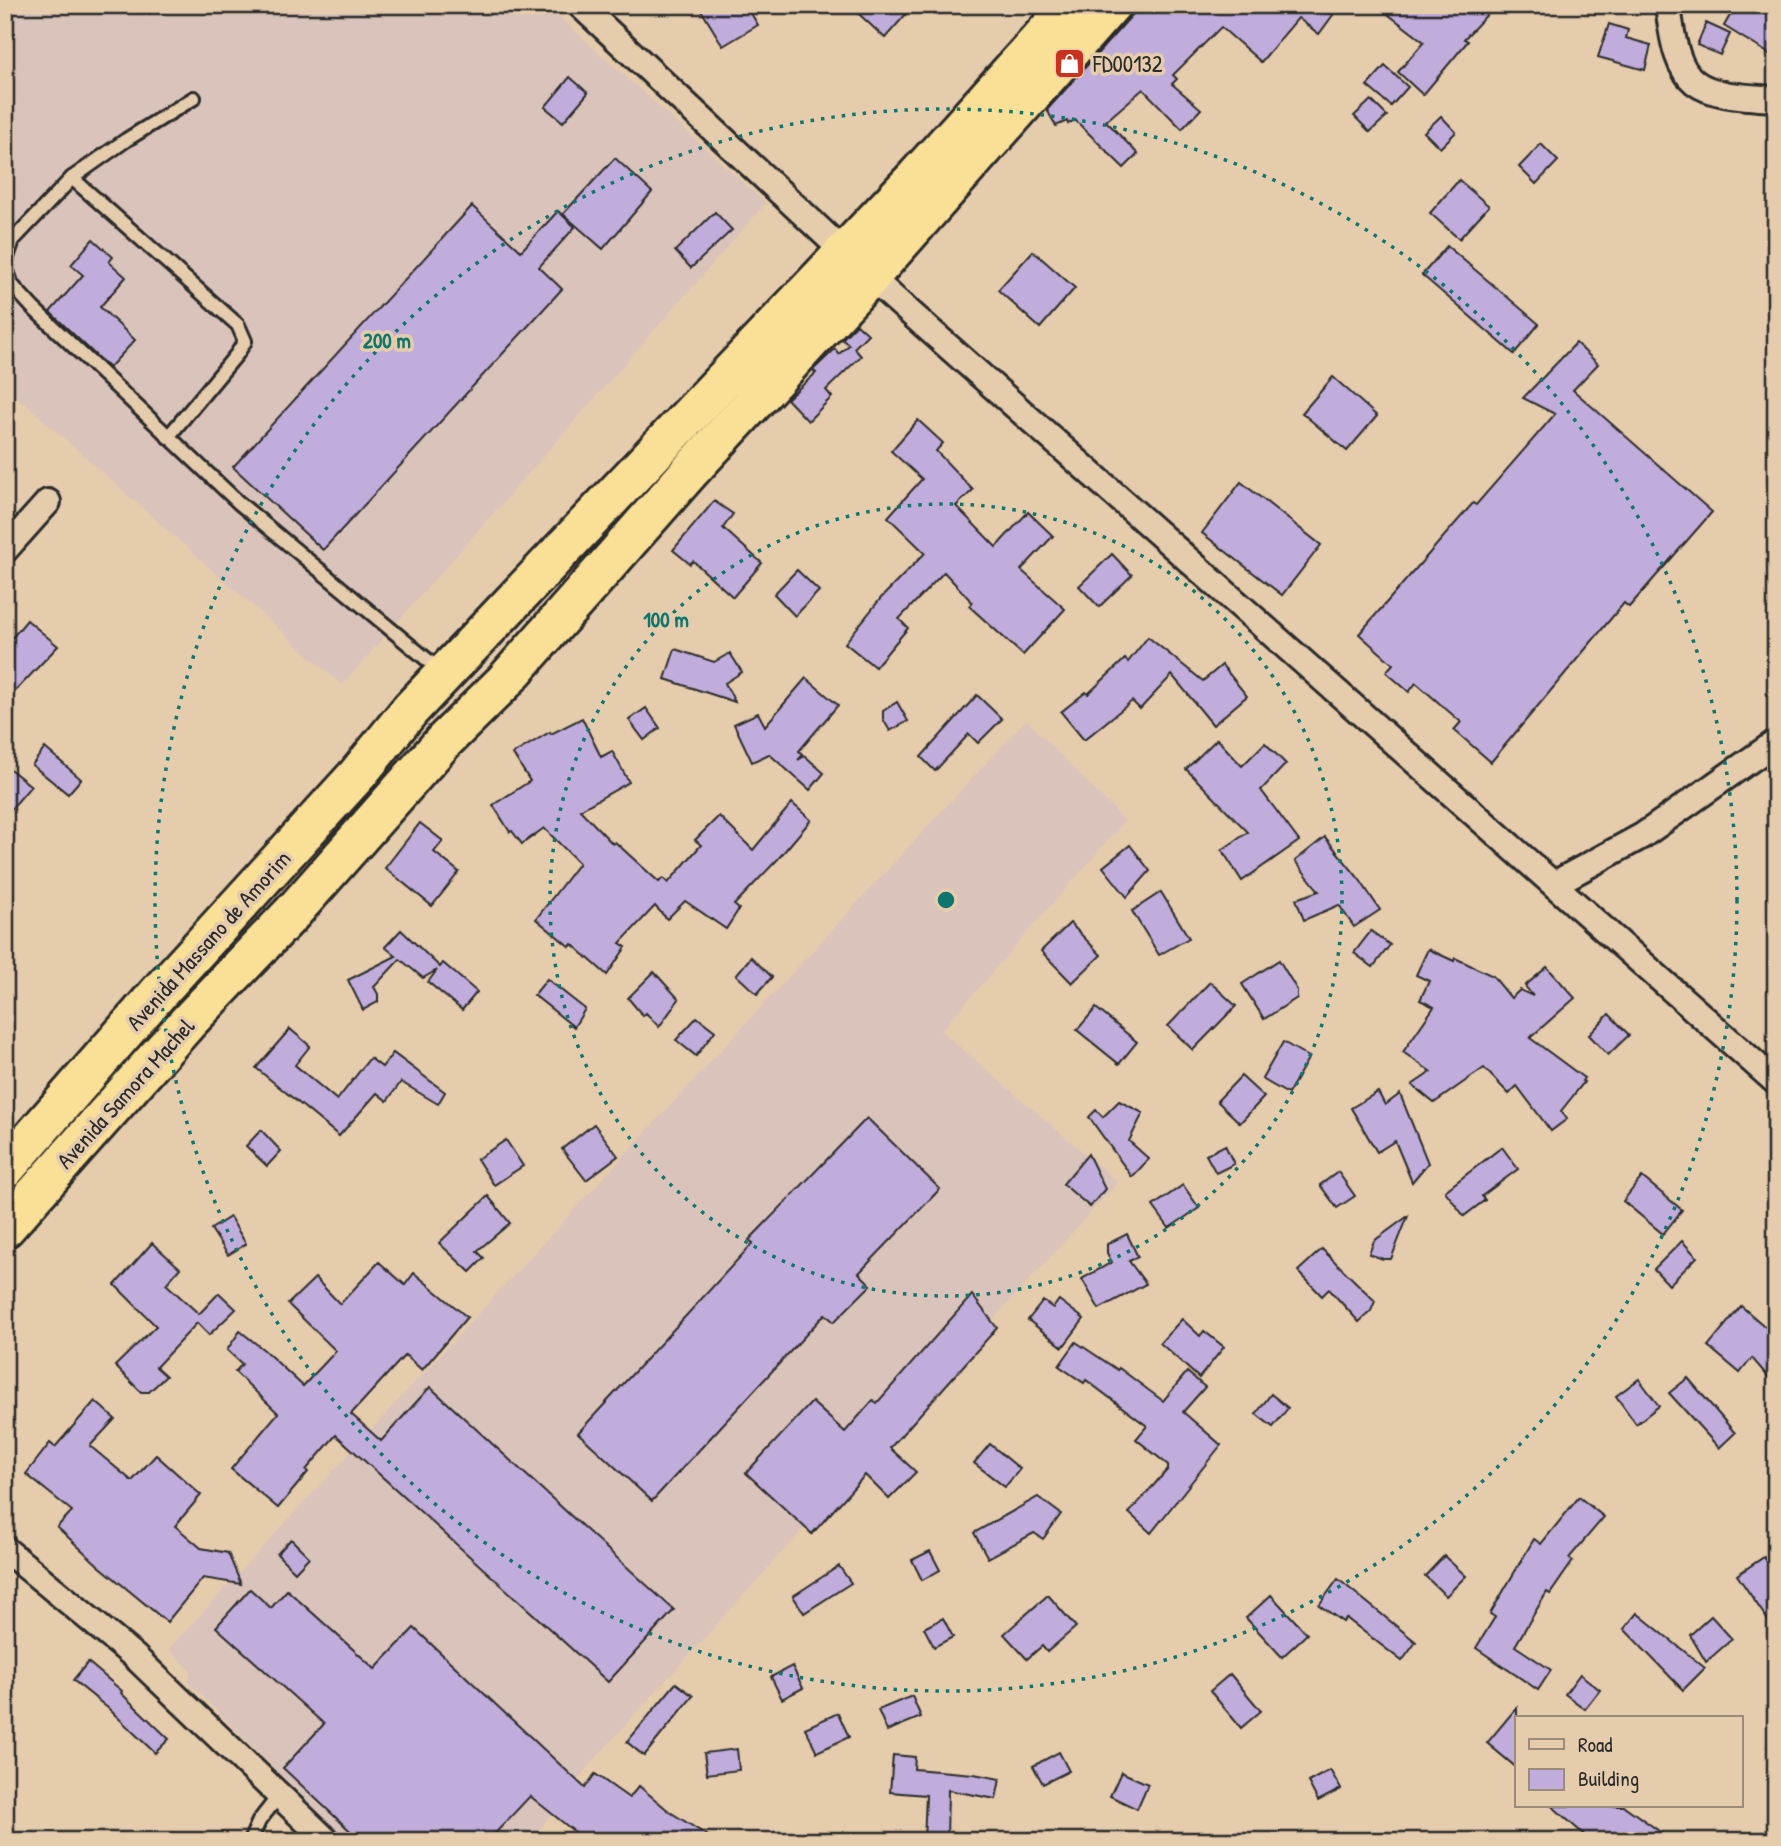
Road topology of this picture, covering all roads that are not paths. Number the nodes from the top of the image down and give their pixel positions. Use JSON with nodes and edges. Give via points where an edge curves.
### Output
{"nodes":[{"id":1,"x":580,"y":5,"type":"edge"},
{"id":2,"x":1071,"y":5,"type":"edge"},
{"id":3,"x":1111,"y":5,"type":"edge"},
{"id":4,"x":1668,"y":5,"type":"edge"},
{"id":5,"x":194,"y":98,"type":"dead end"},
{"id":6,"x":1776,"y":100,"type":"edge"},
{"id":7,"x":72,"y":178,"type":"junction"},
{"id":8,"x":5,"y":265,"type":"edge"},
{"id":9,"x":857,"y":265,"type":"junction"},
{"id":10,"x":168,"y":437,"type":"junction"},
{"id":11,"x":48,"y":502,"type":"dead end"},
{"id":12,"x":5,"y":550,"type":"edge"},
{"id":13,"x":445,"y":674,"type":"junction"},
{"id":14,"x":1776,"y":742,"type":"edge"},
{"id":15,"x":1554,"y":884,"type":"junction"},
{"id":16,"x":258,"y":885,"type":"junction"},
{"id":17,"x":293,"y":912,"type":"junction"},
{"id":18,"x":248,"y":960,"type":"joint"},
{"id":19,"x":1776,"y":1082,"type":"edge"},
{"id":20,"x":5,"y":1169,"type":"edge"},
{"id":21,"x":5,"y":1228,"type":"edge"},
{"id":22,"x":5,"y":1549,"type":"edge"},
{"id":23,"x":280,"y":1794,"type":"junction"},
{"id":24,"x":250,"y":1841,"type":"edge"},
{"id":25,"x":327,"y":1841,"type":"edge"}],
"edges":[{"from":1,"to":9,"type":"street"},
{"from":2,"to":9,"type":"highway","via":[[915,178]]},
{"from":3,"to":9,"type":"highway"},
{"from":4,"to":6,"type":"street","via":[[1672,41],[1691,82],[1704,90]]},
{"from":5,"to":7,"type":"lane"},
{"from":7,"to":8,"type":"lane","via":[[13,240]]},
{"from":7,"to":10,"type":"lane","via":[[238,325],[244,341]]},
{"from":8,"to":10,"type":"lane","via":[[12,285],[33,308]]},
{"from":9,"to":13,"type":"highway","name":"Avenida Massano de Amorim"},
{"from":9,"to":15,"type":"street"},
{"from":9,"to":17,"type":"highway","name":"Avenida Massano de Amorim","via":[[691,470],[505,682],[444,741]]},
{"from":10,"to":13,"type":"lane","via":[[239,503]]},
{"from":11,"to":12,"type":"street"},
{"from":13,"to":16,"type":"highway","name":"Avenida Massano de Amorim"},
{"from":14,"to":15,"type":"street","via":[[1642,836]]},
{"from":15,"to":19,"type":"street"},
{"from":16,"to":17,"type":"highway"},
{"from":16,"to":20,"type":"highway","name":"Avenida Massano de Amorim"},
{"from":17,"to":18,"type":"highway","name":"Avenida Massano de Amorim"},
{"from":18,"to":21,"type":"highway","name":"Avenida Samora Machel"},
{"from":22,"to":23,"type":"street","via":[[134,1656]]},
{"from":23,"to":24,"type":"lane"},
{"from":23,"to":25,"type":"street"}]}
